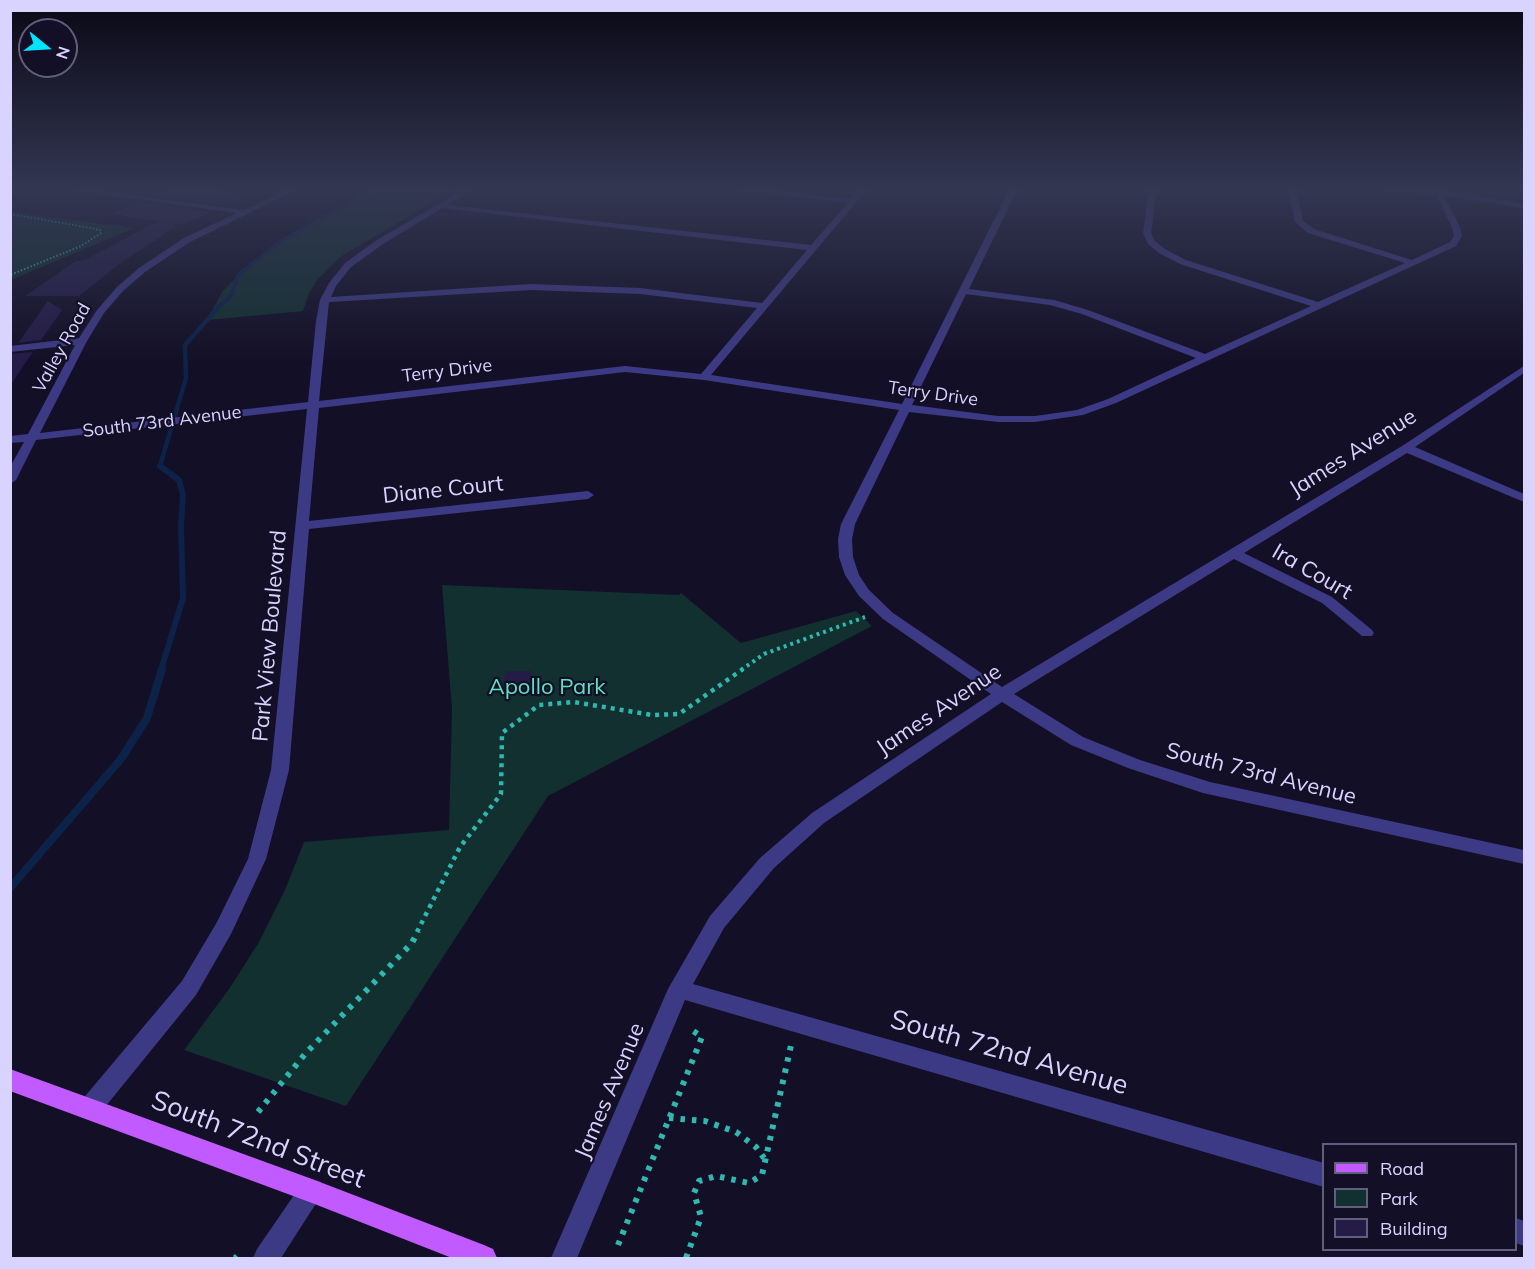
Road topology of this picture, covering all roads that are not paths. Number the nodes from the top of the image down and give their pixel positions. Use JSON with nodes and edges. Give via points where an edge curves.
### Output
{"nodes":[{"id":1,"x":176,"y":247,"type":"edge"},
{"id":2,"x":373,"y":247,"type":"edge"},
{"id":3,"x":806,"y":247,"type":"edge"},
{"id":4,"x":985,"y":247,"type":"edge"},
{"id":5,"x":1159,"y":247,"type":"edge"},
{"id":6,"x":1361,"y":247,"type":"edge"},
{"id":7,"x":1447,"y":247,"type":"edge"},
{"id":8,"x":813,"y":248,"type":"joint"},
{"id":9,"x":1415,"y":263,"type":"junction"},
{"id":10,"x":963,"y":291,"type":"junction"},
{"id":11,"x":325,"y":300,"type":"junction"},
{"id":12,"x":763,"y":306,"type":"junction"},
{"id":13,"x":1320,"y":306,"type":"junction"},
{"id":14,"x":82,"y":341,"type":"junction"},
{"id":15,"x":10,"y":349,"type":"edge"},
{"id":16,"x":1205,"y":358,"type":"junction"},
{"id":17,"x":1524,"y":369,"type":"edge"},
{"id":18,"x":704,"y":376,"type":"junction"},
{"id":19,"x":313,"y":404,"type":"junction"},
{"id":20,"x":907,"y":408,"type":"junction"},
{"id":21,"x":32,"y":438,"type":"junction"},
{"id":22,"x":10,"y":440,"type":"edge"},
{"id":23,"x":1406,"y":448,"type":"junction"},
{"id":24,"x":10,"y":480,"type":"edge"},
{"id":25,"x":588,"y":495,"type":"dead end"},
{"id":26,"x":1524,"y":498,"type":"edge"},
{"id":27,"x":302,"y":526,"type":"junction"},
{"id":28,"x":1232,"y":552,"type":"junction"},
{"id":29,"x":1367,"y":633,"type":"dead end"},
{"id":30,"x":1002,"y":694,"type":"junction"},
{"id":31,"x":1524,"y":857,"type":"edge"},
{"id":32,"x":678,"y":988,"type":"junction"},
{"id":33,"x":10,"y":1080,"type":"edge"},
{"id":34,"x":89,"y":1109,"type":"junction"},
{"id":35,"x":1322,"y":1175,"type":"edge"},
{"id":36,"x":312,"y":1191,"type":"junction"},
{"id":37,"x":266,"y":1258,"type":"edge"},
{"id":38,"x":484,"y":1258,"type":"edge"},
{"id":39,"x":564,"y":1258,"type":"edge"}],
"edges":[{"from":1,"to":14,"type":"street","name":"Valley Road","via":[[142,270],[107,303]]},
{"from":2,"to":11,"type":"street","name":"Park View Boulevard","via":[[348,265]]},
{"from":3,"to":8,"type":"street"},
{"from":4,"to":10,"type":"street","name":"South 73rd Avenue"},
{"from":5,"to":13,"type":"street","via":[[1183,262]]},
{"from":6,"to":9,"type":"street"},
{"from":7,"to":9,"type":"street","name":"Terry Drive"},
{"from":8,"to":12,"type":"street"},
{"from":9,"to":13,"type":"street","name":"Terry Drive"},
{"from":10,"to":16,"type":"street","via":[[1051,302]]},
{"from":10,"to":20,"type":"street","name":"South 73rd Avenue"},
{"from":11,"to":12,"type":"street","via":[[531,287],[640,291]]},
{"from":11,"to":19,"type":"street","name":"Park View Boulevard"},
{"from":12,"to":18,"type":"street"},
{"from":13,"to":16,"type":"street","name":"Terry Drive"},
{"from":14,"to":15,"type":"street"},
{"from":14,"to":21,"type":"street","name":"Valley Road"},
{"from":16,"to":20,"type":"street","name":"Terry Drive","via":[[1078,413],[998,419]]},
{"from":17,"to":23,"type":"street","name":"James Avenue"},
{"from":18,"to":19,"type":"street","name":"Terry Drive","via":[[625,369]]},
{"from":18,"to":20,"type":"street","name":"Terry Drive"},
{"from":19,"to":21,"type":"street","name":"South 73rd Avenue"},
{"from":19,"to":27,"type":"street","name":"Park View Boulevard"},
{"from":20,"to":30,"type":"street","name":"South 73rd Avenue","via":[[851,518],[845,539],[849,567],[857,584],[879,609]]},
{"from":21,"to":22,"type":"street","name":"South 73rd Avenue"},
{"from":21,"to":24,"type":"street","name":"Valley Road"},
{"from":23,"to":26,"type":"street"},
{"from":23,"to":28,"type":"street","name":"James Avenue"},
{"from":25,"to":27,"type":"street","name":"Diane Court"},
{"from":27,"to":34,"type":"street","name":"Park View Boulevard","via":[[280,770],[257,859],[224,928],[189,987]]},
{"from":28,"to":29,"type":"street","name":"Ira Court","via":[[1327,600]]},
{"from":28,"to":30,"type":"street","name":"James Avenue"},
{"from":30,"to":31,"type":"street","name":"South 73rd Avenue","via":[[1077,741],[1209,788]]},
{"from":30,"to":32,"type":"street","name":"James Avenue","via":[[818,818],[767,863],[717,922]]},
{"from":32,"to":35,"type":"street","name":"South 72nd Avenue"},
{"from":32,"to":39,"type":"street","name":"James Avenue"},
{"from":33,"to":34,"type":"main road","name":"South 72nd Street"},
{"from":34,"to":36,"type":"main road","name":"South 72nd Street"},
{"from":36,"to":37,"type":"street"},
{"from":36,"to":38,"type":"main road","name":"South 72nd Street"}]}
